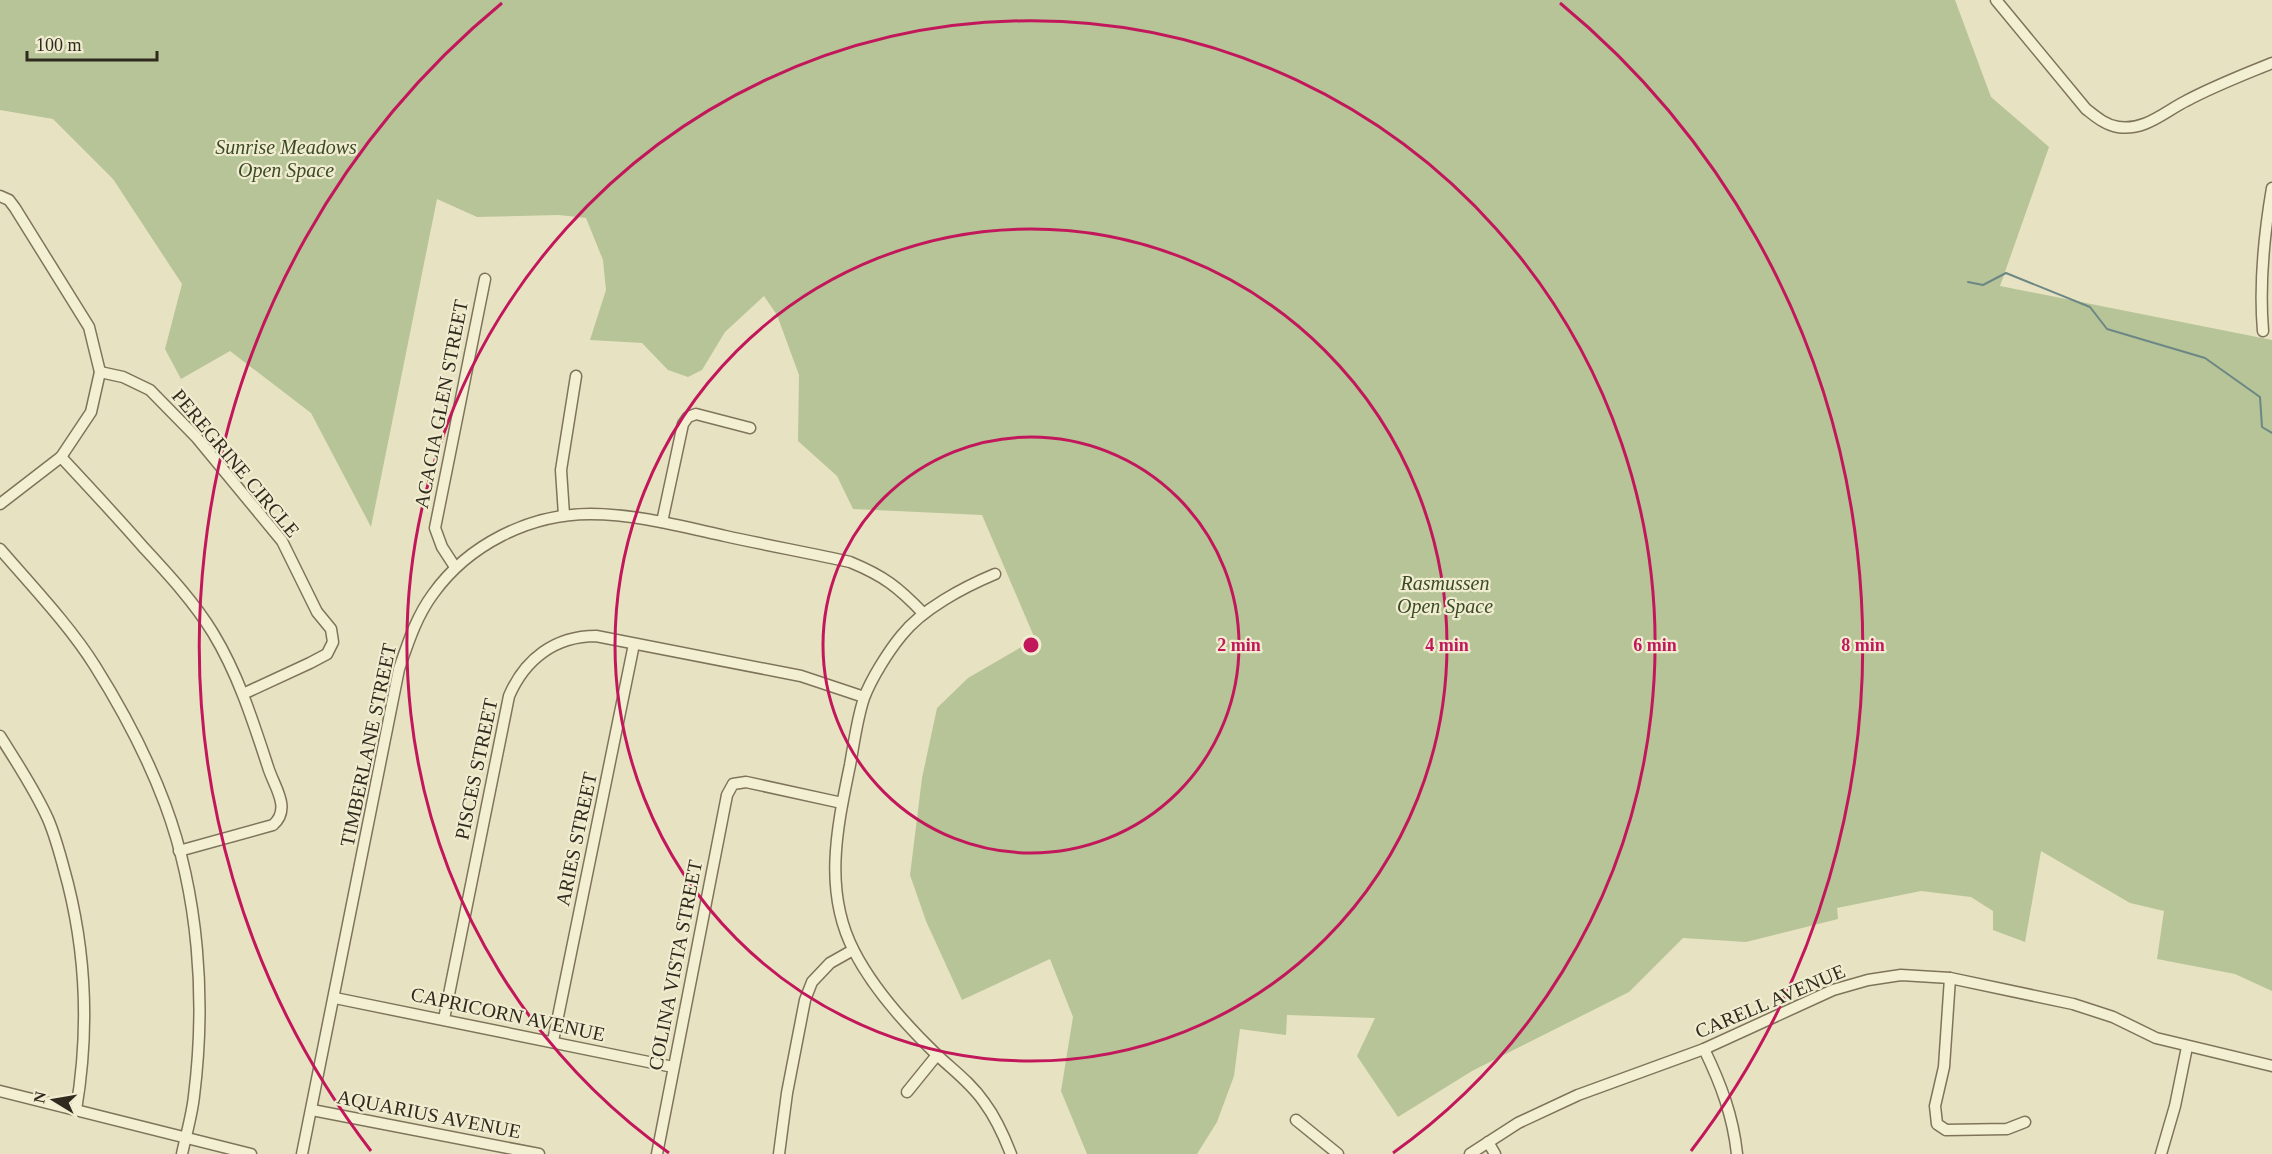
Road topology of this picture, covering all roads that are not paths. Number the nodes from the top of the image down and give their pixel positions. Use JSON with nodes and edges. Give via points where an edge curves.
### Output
{"nodes":[{"id":1,"x":1996,"y":0,"type":"edge"},
{"id":2,"x":2272,"y":63,"type":"edge"},
{"id":3,"x":2272,"y":188,"type":"edge"},
{"id":4,"x":0,"y":196,"type":"edge"},
{"id":5,"x":485,"y":279,"type":"dead end"},
{"id":6,"x":2263,"y":331,"type":"dead end"},
{"id":7,"x":100,"y":372,"type":"junction"},
{"id":8,"x":576,"y":376,"type":"dead end"},
{"id":9,"x":750,"y":428,"type":"dead end"},
{"id":10,"x":61,"y":457,"type":"junction"},
{"id":11,"x":0,"y":504,"type":"edge"},
{"id":12,"x":564,"y":515,"type":"junction"},
{"id":13,"x":662,"y":522,"type":"junction"},
{"id":14,"x":0,"y":549,"type":"edge"},
{"id":15,"x":455,"y":567,"type":"junction"},
{"id":16,"x":995,"y":574,"type":"dead end"},
{"id":17,"x":923,"y":613,"type":"junction"},
{"id":18,"x":634,"y":644,"type":"junction"},
{"id":19,"x":243,"y":694,"type":"junction"},
{"id":20,"x":864,"y":697,"type":"junction"},
{"id":21,"x":0,"y":736,"type":"edge"},
{"id":22,"x":842,"y":803,"type":"junction"},
{"id":23,"x":179,"y":851,"type":"junction"},
{"id":24,"x":853,"y":950,"type":"junction"},
{"id":25,"x":1950,"y":978,"type":"junction"},
{"id":26,"x":335,"y":998,"type":"junction"},
{"id":27,"x":444,"y":1019,"type":"junction"},
{"id":28,"x":553,"y":1041,"type":"junction"},
{"id":29,"x":2187,"y":1047,"type":"junction"},
{"id":30,"x":1704,"y":1049,"type":"junction"},
{"id":31,"x":937,"y":1054,"type":"junction"},
{"id":32,"x":2272,"y":1066,"type":"edge"},
{"id":33,"x":673,"y":1067,"type":"junction"},
{"id":34,"x":0,"y":1091,"type":"edge"},
{"id":35,"x":907,"y":1092,"type":"dead end"},
{"id":36,"x":76,"y":1110,"type":"junction"},
{"id":37,"x":312,"y":1110,"type":"junction"},
{"id":38,"x":1296,"y":1120,"type":"dead end"},
{"id":39,"x":2025,"y":1122,"type":"dead end"},
{"id":40,"x":185,"y":1139,"type":"junction"},
{"id":41,"x":1488,"y":1142,"type":"junction"},
{"id":42,"x":248,"y":1153,"type":"edge"},
{"id":43,"x":182,"y":1154,"type":"edge"},
{"id":44,"x":302,"y":1154,"type":"edge"},
{"id":45,"x":539,"y":1154,"type":"edge"},
{"id":46,"x":657,"y":1154,"type":"edge"},
{"id":47,"x":779,"y":1154,"type":"edge"},
{"id":48,"x":1011,"y":1154,"type":"edge"},
{"id":49,"x":1338,"y":1154,"type":"edge"},
{"id":50,"x":1470,"y":1154,"type":"edge"},
{"id":51,"x":1495,"y":1154,"type":"edge"},
{"id":52,"x":1737,"y":1154,"type":"edge"},
{"id":53,"x":2161,"y":1154,"type":"edge"}],
"edges":[{"from":1,"to":2,"type":"street","via":[[2086,109],[2117,127],[2152,122],[2185,101]]},
{"from":3,"to":6,"type":"street","via":[[2260,301]]},
{"from":4,"to":7,"type":"street","via":[[15,208],[89,327]]},
{"from":5,"to":15,"type":"street","name":"ACACIA GLEN STREET","via":[[435,528]]},
{"from":7,"to":10,"type":"street","via":[[91,412]]},
{"from":7,"to":19,"type":"street","name":"PEREGRINE CIRCLE","via":[[123,377],[150,390],[197,438],[282,541],[317,612],[331,629],[333,642],[327,654]]},
{"from":8,"to":12,"type":"street","via":[[561,470]]},
{"from":9,"to":13,"type":"street","via":[[696,414],[688,417],[678,440]]},
{"from":10,"to":11,"type":"street"},
{"from":10,"to":19,"type":"street","via":[[174,580],[212,631]]},
{"from":12,"to":13,"type":"street","name":"TIMBERLANE STREET"},
{"from":12,"to":15,"type":"street","name":"TIMBERLANE STREET","via":[[528,524],[491,540]]},
{"from":13,"to":17,"type":"street","name":"TIMBERLANE STREET","via":[[850,562],[898,587]]},
{"from":14,"to":23,"type":"street","via":[[94,664],[152,774]]},
{"from":15,"to":26,"type":"street","name":"TIMBERLANE STREET","via":[[432,595],[413,629],[399,669]]},
{"from":16,"to":17,"type":"street"},
{"from":17,"to":20,"type":"street","via":[[902,635]]},
{"from":18,"to":20,"type":"street","name":"PISCES STREET","via":[[801,676]]},
{"from":18,"to":27,"type":"street","name":"PISCES STREET","via":[[596,636],[572,638],[538,656],[517,678],[509,696]]},
{"from":18,"to":28,"type":"street","name":"ARIES STREET"},
{"from":19,"to":23,"type":"street","via":[[282,800],[278,820],[269,827]]},
{"from":20,"to":22,"type":"street"},
{"from":21,"to":36,"type":"street","via":[[48,819],[61,855],[79,936],[86,1016]]},
{"from":22,"to":24,"type":"street","via":[[836,831],[836,884]]},
{"from":22,"to":33,"type":"street","name":"COLINA VISTA STREET","via":[[746,782],[733,784],[727,795]]},
{"from":23,"to":40,"type":"street","via":[[199,985],[194,1099]]},
{"from":24,"to":31,"type":"street","via":[[871,980]]},
{"from":24,"to":47,"type":"street","via":[[830,963],[812,981],[805,1000]]},
{"from":25,"to":29,"type":"street","name":"CARELL AVENUE","via":[[2093,1009],[2156,1038]]},
{"from":25,"to":30,"type":"street","name":"CARELL AVENUE","via":[[1901,975],[1833,990]]},
{"from":25,"to":39,"type":"street","via":[[1944,1067],[1935,1106],[1937,1124],[1946,1130],[2007,1129]]},
{"from":26,"to":27,"type":"street","name":"CAPRICORN AVENUE"},
{"from":26,"to":37,"type":"street","name":"TIMBERLANE STREET"},
{"from":27,"to":28,"type":"street","name":"CAPRICORN AVENUE"},
{"from":28,"to":33,"type":"street","name":"CAPRICORN AVENUE"},
{"from":29,"to":32,"type":"street","name":"CARELL AVENUE"},
{"from":29,"to":53,"type":"street"},
{"from":30,"to":41,"type":"street","name":"CARELL AVENUE","via":[[1578,1095]]},
{"from":30,"to":52,"type":"street","via":[[1734,1126]]},
{"from":31,"to":35,"type":"street"},
{"from":31,"to":48,"type":"street","via":[[985,1102]]},
{"from":33,"to":46,"type":"street","name":"COLINA VISTA STREET"},
{"from":34,"to":36,"type":"street"},
{"from":36,"to":40,"type":"street"},
{"from":37,"to":44,"type":"street","name":"TIMBERLANE STREET"},
{"from":37,"to":45,"type":"street","name":"AQUARIUS AVENUE"},
{"from":38,"to":49,"type":"street"},
{"from":40,"to":42,"type":"street"},
{"from":40,"to":43,"type":"street"},
{"from":41,"to":50,"type":"street","name":"CARELL AVENUE"},
{"from":41,"to":51,"type":"street"}]}
